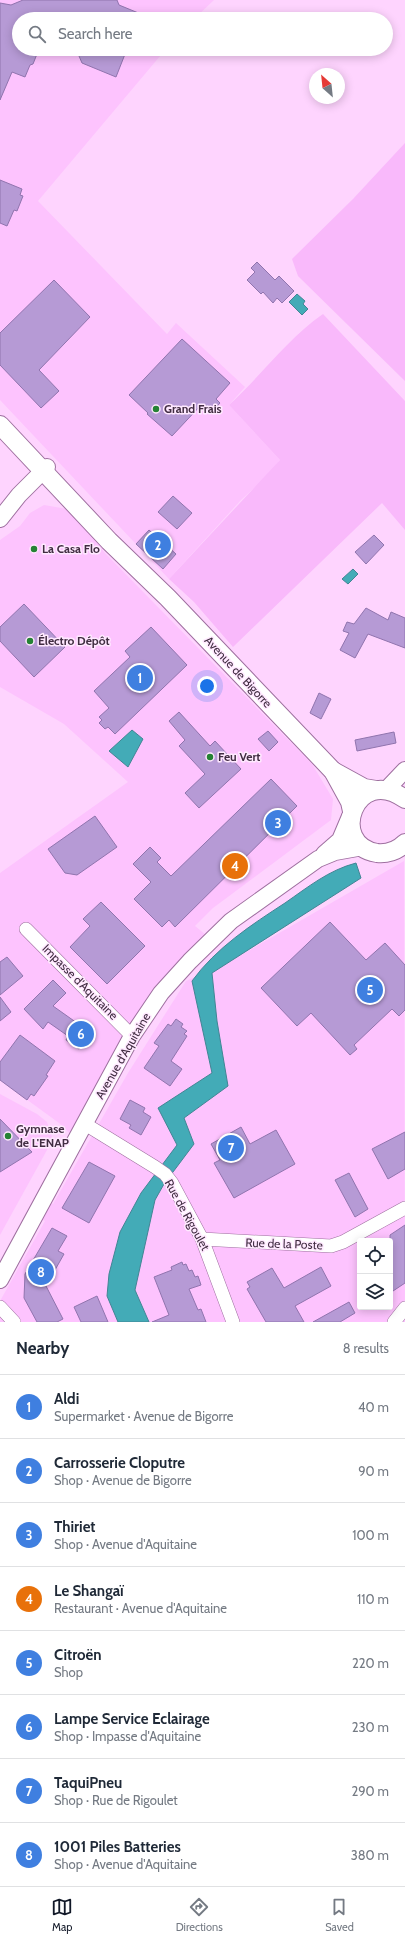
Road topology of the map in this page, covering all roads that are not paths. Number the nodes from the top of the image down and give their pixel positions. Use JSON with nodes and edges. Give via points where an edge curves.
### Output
{"nodes":[{"id":1,"x":0,"y":410,"type":"edge"},
{"id":2,"x":0,"y":424,"type":"edge"},
{"id":3,"x":45,"y":469,"type":"junction"},
{"id":4,"x":99,"y":515,"type":"junction"},
{"id":5,"x":0,"y":519,"type":"edge"},
{"id":6,"x":144,"y":573,"type":"junction"},
{"id":7,"x":405,"y":770,"type":"edge"},
{"id":8,"x":333,"y":771,"type":"junction"},
{"id":9,"x":381,"y":790,"type":"junction"},
{"id":10,"x":405,"y":799,"type":"edge"},
{"id":11,"x":351,"y":812,"type":"junction"},
{"id":12,"x":363,"y":847,"type":"junction"},
{"id":13,"x":401,"y":851,"type":"edge"},
{"id":14,"x":318,"y":859,"type":"junction"},
{"id":15,"x":26,"y":930,"type":"dead end"},
{"id":16,"x":132,"y":1036,"type":"junction"},
{"id":17,"x":85,"y":1124,"type":"junction"},
{"id":18,"x":405,"y":1208,"type":"edge"},
{"id":19,"x":202,"y":1239,"type":"junction"},
{"id":20,"x":0,"y":1280,"type":"edge"},
{"id":21,"x":0,"y":1307,"type":"edge"},
{"id":22,"x":405,"y":1308,"type":"edge"},
{"id":23,"x":14,"y":1322,"type":"edge"},
{"id":24,"x":234,"y":1322,"type":"edge"},
{"id":25,"x":394,"y":1322,"type":"edge"}],
"edges":[{"from":1,"to":4,"type":"main road","name":"Avenue de Bigorre"},
{"from":2,"to":3,"type":"main road","name":"Avenue de Bigorre"},
{"from":3,"to":4,"type":"main road","via":[[90,513]]},
{"from":3,"to":5,"type":"street"},
{"from":3,"to":6,"type":"main road","name":"Avenue de Bigorre","via":[[109,541]]},
{"from":4,"to":6,"type":"main road","name":"Avenue de Bigorre"},
{"from":6,"to":8,"type":"main road","name":"Avenue de Bigorre"},
{"from":7,"to":9,"type":"street"},
{"from":8,"to":9,"type":"main road","name":"Avenue de Bigorre","via":[[364,788]]},
{"from":8,"to":11,"type":"main road","name":"Avenue de Bigorre","via":[[350,802]]},
{"from":9,"to":10,"type":"main road","name":"Avenue de Bigorre","via":[[397,793]]},
{"from":9,"to":11,"type":"main road","via":[[366,794],[358,800]]},
{"from":11,"to":12,"type":"main road","name":"Avenue de Bigorre","via":[[350,821],[354,836]]},
{"from":11,"to":14,"type":"street","via":[[340,840]]},
{"from":12,"to":13,"type":"main road","via":[[382,854]]},
{"from":12,"to":14,"type":"street","name":"Avenue d'Aquitaine","via":[[335,852]]},
{"from":14,"to":16,"type":"street","name":"Avenue d'Aquitaine","via":[[215,935],[161,994]]},
{"from":15,"to":16,"type":"street","name":"Impasse d'Aquitaine"},
{"from":16,"to":17,"type":"street","name":"Avenue d'Aquitaine"},
{"from":17,"to":19,"type":"street","name":"Rue de Rigoulet","via":[[165,1174]]},
{"from":17,"to":20,"type":"street","name":"Avenue d'Aquitaine"},
{"from":18,"to":19,"type":"street","name":"Rue de la Poste","via":[[331,1246]]},
{"from":19,"to":24,"type":"street","name":"Rue de Rigoulet"},
{"from":21,"to":23,"type":"street"},
{"from":22,"to":25,"type":"street"}]}
